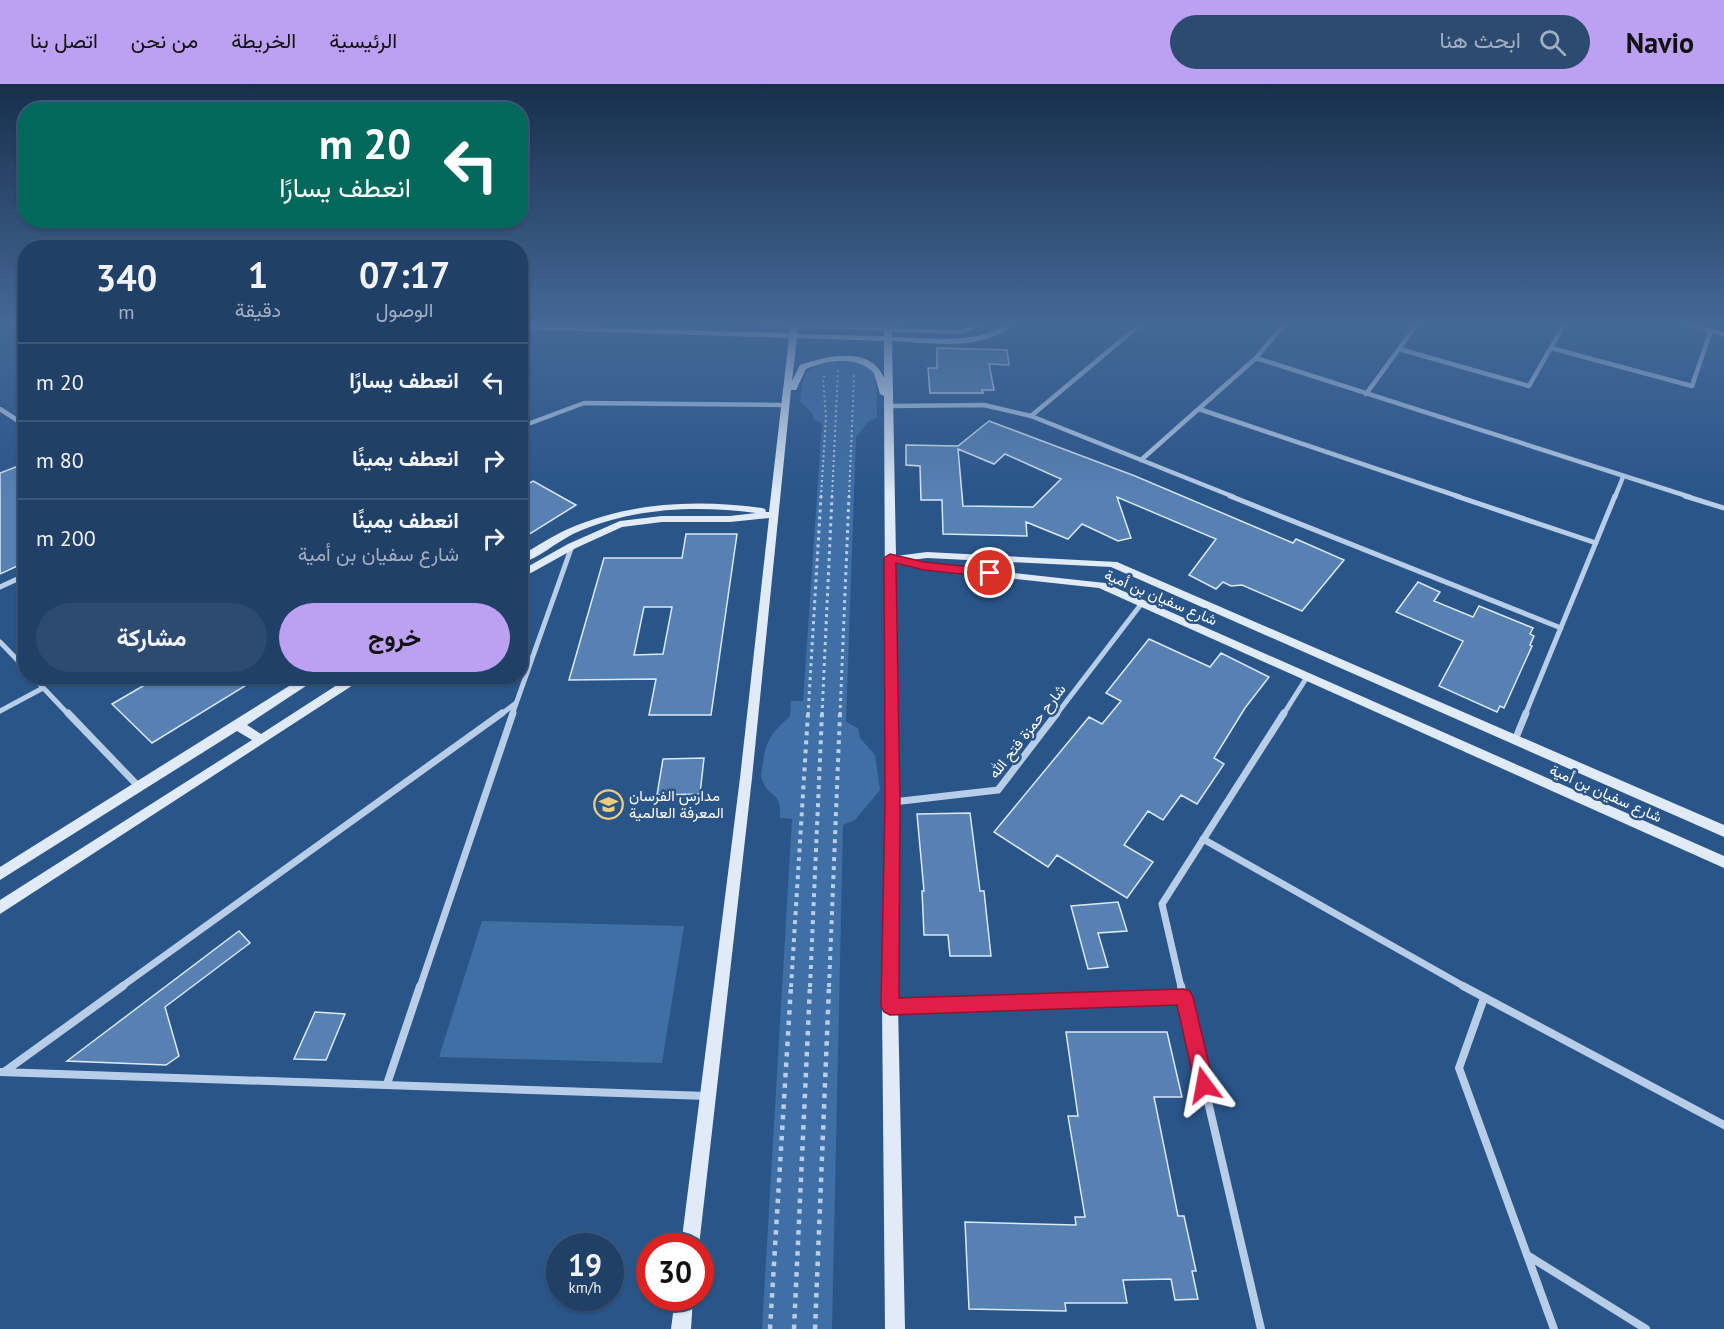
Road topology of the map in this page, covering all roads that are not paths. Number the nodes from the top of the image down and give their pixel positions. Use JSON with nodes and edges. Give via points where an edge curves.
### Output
{"nodes":[{"id":1,"x":789,"y":381,"type":"edge"},
{"id":2,"x":795,"y":381,"type":"edge"},
{"id":3,"x":881,"y":381,"type":"edge"},
{"id":4,"x":888,"y":381,"type":"edge"},
{"id":5,"x":1073,"y":381,"type":"edge"},
{"id":6,"x":1230,"y":381,"type":"edge"},
{"id":7,"x":1327,"y":381,"type":"edge"},
{"id":8,"x":1375,"y":381,"type":"edge"},
{"id":9,"x":1512,"y":381,"type":"edge"},
{"id":10,"x":1532,"y":381,"type":"edge"},
{"id":11,"x":1674,"y":381,"type":"edge"},
{"id":12,"x":1694,"y":381,"type":"edge"},
{"id":13,"x":1366,"y":394,"type":"junction"},
{"id":14,"x":787,"y":405,"type":"junction"},
{"id":15,"x":889,"y":406,"type":"junction"},
{"id":16,"x":0,"y":409,"type":"edge"},
{"id":17,"x":1199,"y":409,"type":"junction"},
{"id":18,"x":1031,"y":416,"type":"junction"},
{"id":19,"x":18,"y":421,"type":"edge"},
{"id":20,"x":528,"y":424,"type":"edge"},
{"id":21,"x":1141,"y":460,"type":"junction"},
{"id":22,"x":1623,"y":477,"type":"junction"},
{"id":23,"x":1724,"y":508,"type":"edge"},
{"id":24,"x":775,"y":514,"type":"junction"},
{"id":25,"x":1596,"y":543,"type":"junction"},
{"id":26,"x":572,"y":546,"type":"junction"},
{"id":27,"x":528,"y":556,"type":"edge"},
{"id":28,"x":890,"y":558,"type":"junction"},
{"id":29,"x":528,"y":571,"type":"edge"},
{"id":30,"x":18,"y":578,"type":"edge"},
{"id":31,"x":0,"y":587,"type":"edge"},
{"id":32,"x":1142,"y":603,"type":"junction"},
{"id":33,"x":1561,"y":628,"type":"junction"},
{"id":34,"x":0,"y":642,"type":"edge"},
{"id":35,"x":18,"y":661,"type":"edge"},
{"id":36,"x":528,"y":670,"type":"edge"},
{"id":37,"x":1307,"y":677,"type":"junction"},
{"id":38,"x":39,"y":684,"type":"edge"},
{"id":39,"x":302,"y":684,"type":"edge"},
{"id":40,"x":348,"y":684,"type":"edge"},
{"id":41,"x":523,"y":684,"type":"edge"},
{"id":42,"x":43,"y":688,"type":"junction"},
{"id":43,"x":516,"y":704,"type":"junction"},
{"id":44,"x":0,"y":711,"type":"edge"},
{"id":45,"x":237,"y":725,"type":"junction"},
{"id":46,"x":261,"y":740,"type":"junction"},
{"id":47,"x":1515,"y":740,"type":"junction"},
{"id":48,"x":139,"y":787,"type":"junction"},
{"id":49,"x":892,"y":802,"type":"junction"},
{"id":50,"x":1724,"y":831,"type":"edge"},
{"id":51,"x":1203,"y":839,"type":"junction"},
{"id":52,"x":1724,"y":862,"type":"edge"},
{"id":53,"x":0,"y":874,"type":"edge"},
{"id":54,"x":0,"y":908,"type":"edge"},
{"id":55,"x":1184,"y":997,"type":"junction"},
{"id":56,"x":1484,"y":998,"type":"junction"},
{"id":57,"x":890,"y":1006,"type":"junction"},
{"id":58,"x":2,"y":1072,"type":"edge"},
{"id":59,"x":387,"y":1084,"type":"junction"},
{"id":60,"x":707,"y":1096,"type":"junction"},
{"id":61,"x":1724,"y":1125,"type":"edge"},
{"id":62,"x":691,"y":1233,"type":"edge"},
{"id":63,"x":1527,"y":1254,"type":"junction"},
{"id":64,"x":683,"y":1311,"type":"edge"},
{"id":65,"x":681,"y":1329,"type":"edge"},
{"id":66,"x":895,"y":1329,"type":"edge"},
{"id":67,"x":1261,"y":1329,"type":"edge"},
{"id":68,"x":1554,"y":1329,"type":"edge"},
{"id":69,"x":1646,"y":1329,"type":"edge"}],
"edges":[{"from":1,"to":14,"type":"street"},
{"from":2,"to":14,"type":"street"},
{"from":3,"to":15,"type":"street"},
{"from":4,"to":15,"type":"street"},
{"from":5,"to":18,"type":"street"},
{"from":6,"to":17,"type":"street"},
{"from":7,"to":13,"type":"street"},
{"from":8,"to":13,"type":"street"},
{"from":9,"to":10,"type":"street","via":[[1529,386]]},
{"from":11,"to":12,"type":"street","via":[[1692,386]]},
{"from":13,"to":22,"type":"street"},
{"from":14,"to":20,"type":"street","via":[[584,403]]},
{"from":14,"to":24,"type":"street"},
{"from":15,"to":18,"type":"street","via":[[984,405]]},
{"from":15,"to":28,"type":"street"},
{"from":16,"to":19,"type":"street"},
{"from":17,"to":21,"type":"street"},
{"from":17,"to":25,"type":"street"},
{"from":18,"to":21,"type":"street"},
{"from":21,"to":33,"type":"street"},
{"from":22,"to":23,"type":"street"},
{"from":22,"to":25,"type":"street"},
{"from":24,"to":26,"type":"street","via":[[620,524]]},
{"from":24,"to":27,"type":"street","via":[[732,506],[642,509],[576,529]]},
{"from":24,"to":60,"type":"street"},
{"from":25,"to":33,"type":"street"},
{"from":26,"to":29,"type":"street"},
{"from":26,"to":36,"type":"street"},
{"from":28,"to":32,"type":"street","name":"شارع سفيان بن أمية","via":[[924,566],[1101,585]]},
{"from":28,"to":47,"type":"street","name":"شارع سفيان بن أمية","via":[[927,555],[1113,564]]},
{"from":28,"to":49,"type":"street"},
{"from":30,"to":31,"type":"street"},
{"from":32,"to":37,"type":"street","name":"شارع سفيان بن أمية"},
{"from":32,"to":49,"type":"street","name":"شارح حمزة فتح الله","via":[[998,790]]},
{"from":33,"to":47,"type":"street"},
{"from":34,"to":35,"type":"street"},
{"from":37,"to":51,"type":"street"},
{"from":37,"to":52,"type":"street","name":"شارع سفيان بن أمية"},
{"from":38,"to":42,"type":"street"},
{"from":39,"to":45,"type":"street"},
{"from":40,"to":46,"type":"street"},
{"from":41,"to":43,"type":"street"},
{"from":42,"to":44,"type":"street"},
{"from":42,"to":48,"type":"street"},
{"from":43,"to":58,"type":"street"},
{"from":43,"to":59,"type":"street"},
{"from":45,"to":46,"type":"street"},
{"from":45,"to":48,"type":"street"},
{"from":46,"to":54,"type":"street"},
{"from":47,"to":50,"type":"street","name":"شارع سفيان بن أمية"},
{"from":48,"to":53,"type":"street"},
{"from":49,"to":57,"type":"street"},
{"from":51,"to":55,"type":"street","via":[[1162,904]]},
{"from":51,"to":56,"type":"street"},
{"from":55,"to":57,"type":"street"},
{"from":55,"to":67,"type":"street"},
{"from":56,"to":61,"type":"street"},
{"from":56,"to":63,"type":"street","via":[[1459,1068]]},
{"from":57,"to":66,"type":"street"},
{"from":58,"to":59,"type":"street"},
{"from":59,"to":60,"type":"street"},
{"from":60,"to":62,"type":"street"},
{"from":63,"to":68,"type":"street"},
{"from":63,"to":69,"type":"street"},
{"from":64,"to":65,"type":"street"}]}
